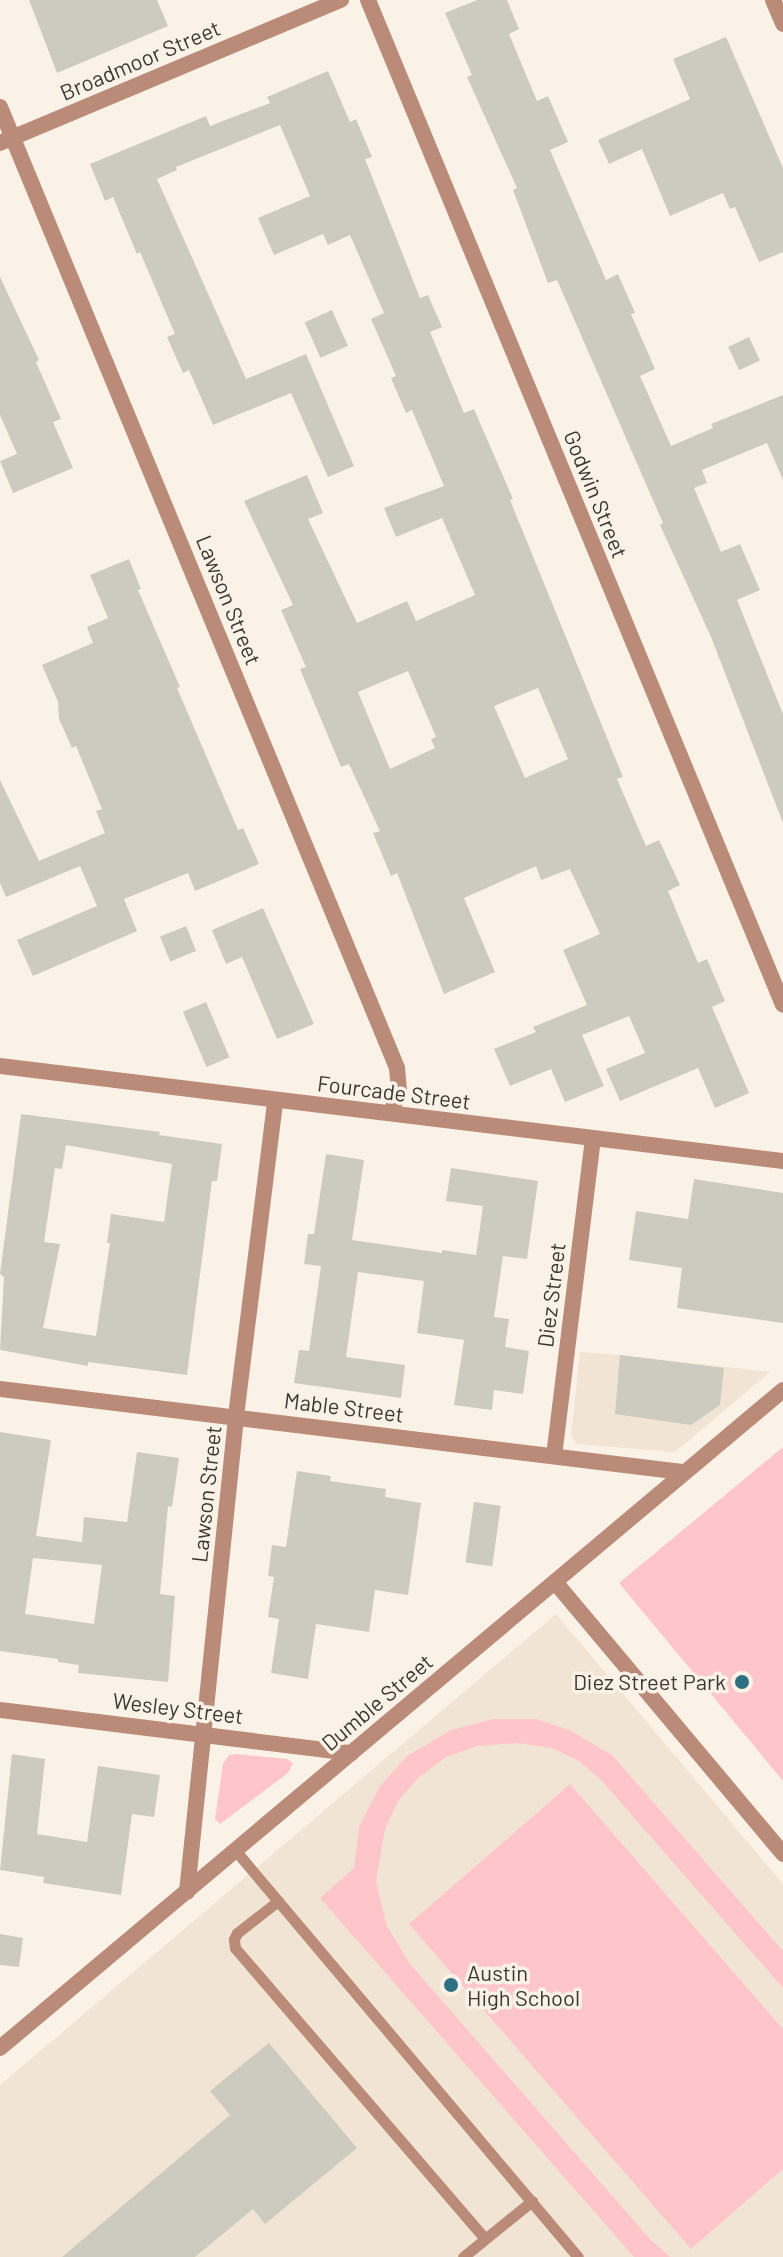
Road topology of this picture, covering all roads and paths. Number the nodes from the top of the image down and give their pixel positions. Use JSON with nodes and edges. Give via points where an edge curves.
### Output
{"nodes":[{"id":1,"x":341,"y":0,"type":"edge"},
{"id":2,"x":368,"y":0,"type":"edge"},
{"id":3,"x":773,"y":0,"type":"edge"},
{"id":4,"x":783,"y":24,"type":"edge"},
{"id":5,"x":0,"y":107,"type":"edge"},
{"id":6,"x":6,"y":140,"type":"edge"},
{"id":7,"x":783,"y":1005,"type":"edge"},
{"id":8,"x":0,"y":1066,"type":"edge"},
{"id":9,"x":275,"y":1101,"type":"junction"},
{"id":10,"x":391,"y":1113,"type":"junction"},
{"id":11,"x":593,"y":1139,"type":"junction"},
{"id":12,"x":783,"y":1161,"type":"edge"},
{"id":13,"x":0,"y":1389,"type":"edge"},
{"id":14,"x":783,"y":1390,"type":"edge"},
{"id":15,"x":236,"y":1416,"type":"junction"},
{"id":16,"x":554,"y":1456,"type":"junction"},
{"id":17,"x":682,"y":1472,"type":"junction"},
{"id":18,"x":555,"y":1582,"type":"junction"},
{"id":19,"x":0,"y":1710,"type":"edge"},
{"id":20,"x":204,"y":1733,"type":"junction"},
{"id":21,"x":351,"y":1753,"type":"junction"},
{"id":22,"x":235,"y":1850,"type":"junction"},
{"id":23,"x":783,"y":1854,"type":"edge"},
{"id":24,"x":187,"y":1892,"type":"junction"},
{"id":25,"x":278,"y":1901,"type":"junction"},
{"id":26,"x":0,"y":2048,"type":"edge"},
{"id":27,"x":532,"y":2201,"type":"junction"},
{"id":28,"x":484,"y":2238,"type":"junction"},
{"id":29,"x":463,"y":2257,"type":"edge"},
{"id":30,"x":578,"y":2257,"type":"edge"}],
"edges":[{"from":1,"to":6,"type":"street","name":"Broadmoor Street"},
{"from":2,"to":7,"type":"street","name":"Godwin Street"},
{"from":3,"to":4,"type":"street"},
{"from":5,"to":6,"type":"street","name":"Lawson Street"},
{"from":6,"to":10,"type":"street","name":"Lawson Street","via":[[397,1068],[399,1090]]},
{"from":8,"to":9,"type":"street","name":"Fourcade Street"},
{"from":9,"to":10,"type":"street","name":"Fourcade Street"},
{"from":9,"to":15,"type":"street","name":"Lawson Street"},
{"from":10,"to":11,"type":"street","name":"Fourcade Street"},
{"from":11,"to":12,"type":"street","name":"Fourcade Street"},
{"from":11,"to":16,"type":"street","name":"Diez Street"},
{"from":13,"to":15,"type":"street","name":"Mable Street"},
{"from":14,"to":17,"type":"street","name":"Dumble Street"},
{"from":15,"to":16,"type":"street","name":"Mable Street"},
{"from":15,"to":20,"type":"street","name":"Lawson Street"},
{"from":16,"to":17,"type":"street","name":"Mable Street"},
{"from":17,"to":18,"type":"street","name":"Dumble Street"},
{"from":18,"to":21,"type":"street","name":"Dumble Street"},
{"from":18,"to":23,"type":"street"},
{"from":19,"to":20,"type":"street","name":"Wesley Street"},
{"from":20,"to":21,"type":"street","name":"Wesley Street"},
{"from":20,"to":24,"type":"street","name":"Lawson Street"},
{"from":21,"to":22,"type":"street","name":"Dumble Street"},
{"from":22,"to":24,"type":"street","name":"Dumble Street"},
{"from":22,"to":25,"type":"lane"},
{"from":24,"to":26,"type":"street","name":"Dumble Street"},
{"from":25,"to":27,"type":"lane"},
{"from":25,"to":28,"type":"lane","via":[[237,1933],[235,1948]]},
{"from":27,"to":28,"type":"lane"},
{"from":27,"to":30,"type":"lane"},
{"from":28,"to":29,"type":"lane"}]}
